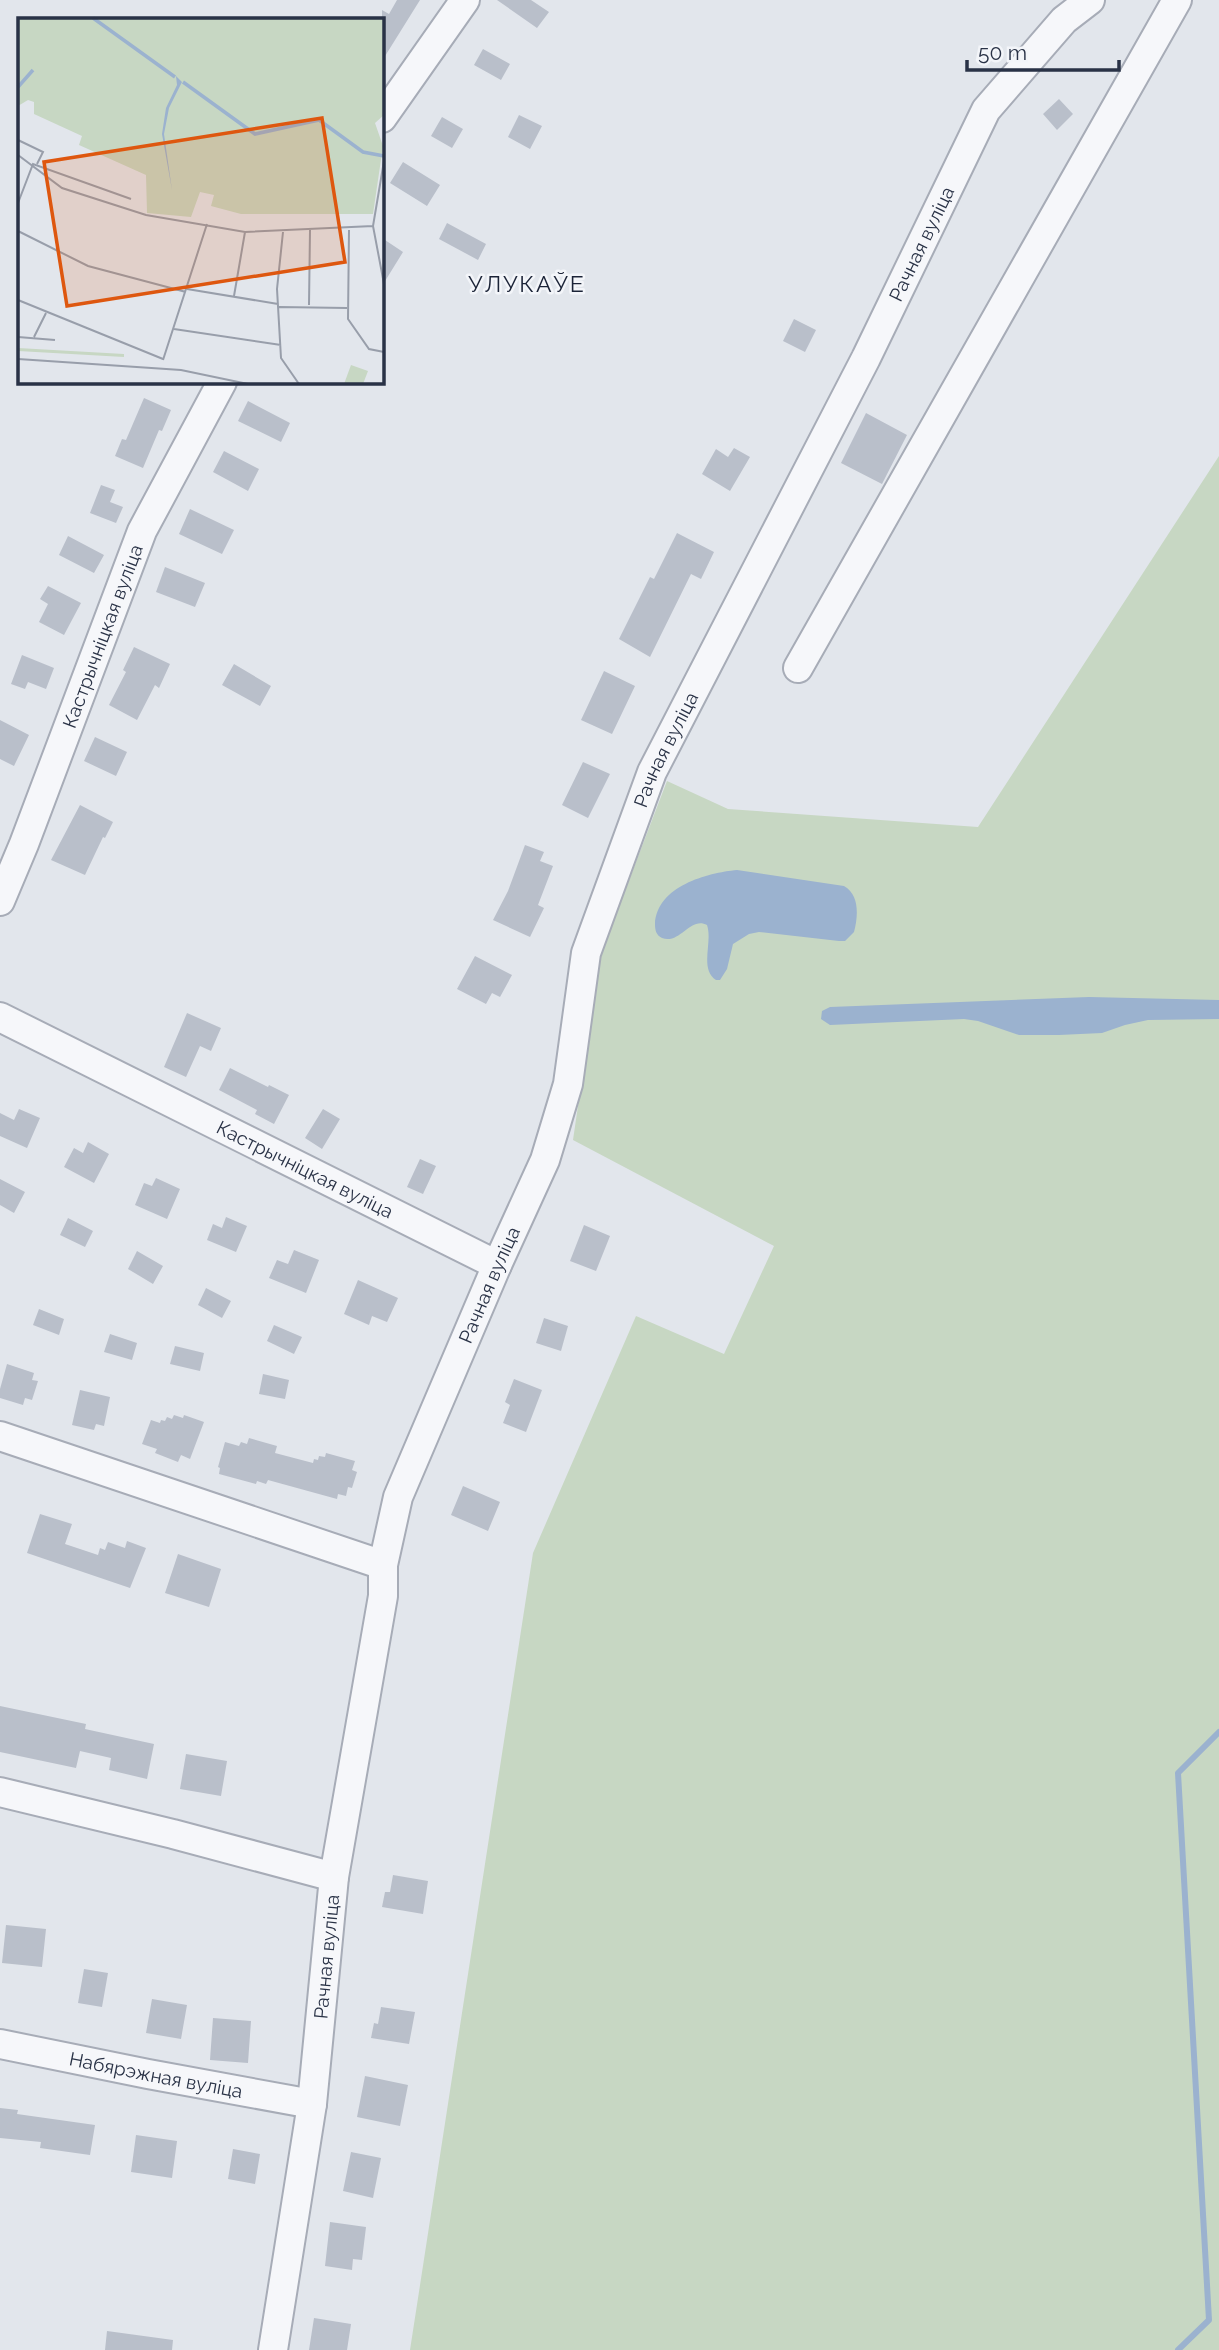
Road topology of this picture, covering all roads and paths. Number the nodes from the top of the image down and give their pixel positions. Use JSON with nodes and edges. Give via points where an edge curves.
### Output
{"nodes":[{"id":1,"x":466,"y":0,"type":"edge"},
{"id":2,"x":1090,"y":0,"type":"edge"},
{"id":3,"x":1177,"y":0,"type":"edge"},
{"id":4,"x":383,"y":117,"type":"edge"},
{"id":5,"x":221,"y":383,"type":"edge"},
{"id":6,"x":798,"y":668,"type":"dead end"},
{"id":7,"x":0,"y":901,"type":"edge"},
{"id":8,"x":0,"y":1017,"type":"edge"},
{"id":9,"x":497,"y":1265,"type":"junction"},
{"id":10,"x":0,"y":1436,"type":"edge"},
{"id":11,"x":383,"y":1565,"type":"junction"},
{"id":12,"x":0,"y":1792,"type":"edge"},
{"id":13,"x":334,"y":1877,"type":"junction"},
{"id":14,"x":0,"y":2044,"type":"edge"},
{"id":15,"x":312,"y":2104,"type":"junction"},
{"id":16,"x":273,"y":2350,"type":"edge"}],
"edges":[{"from":1,"to":4,"type":"street"},
{"from":2,"to":9,"type":"street","name":"Рачная вуліца","via":[[1063,20],[986,110],[866,358],[652,772],[586,953],[568,1084],[545,1160]]},
{"from":3,"to":6,"type":"street"},
{"from":5,"to":7,"type":"street","name":"Кастрычніцкая вуліца","via":[[142,531]]},
{"from":8,"to":9,"type":"street","name":"Кастрычніцкая вуліца"},
{"from":9,"to":11,"type":"street","name":"Рачная вуліца","via":[[398,1497]]},
{"from":10,"to":11,"type":"street"},
{"from":11,"to":13,"type":"street","name":"Рачная вуліца","via":[[383,1596]]},
{"from":12,"to":13,"type":"street"},
{"from":13,"to":15,"type":"street","name":"Рачная вуліца"},
{"from":14,"to":15,"type":"street","name":"Набярэжная вуліца"},
{"from":15,"to":16,"type":"street","name":"Рачная вуліца"}]}
